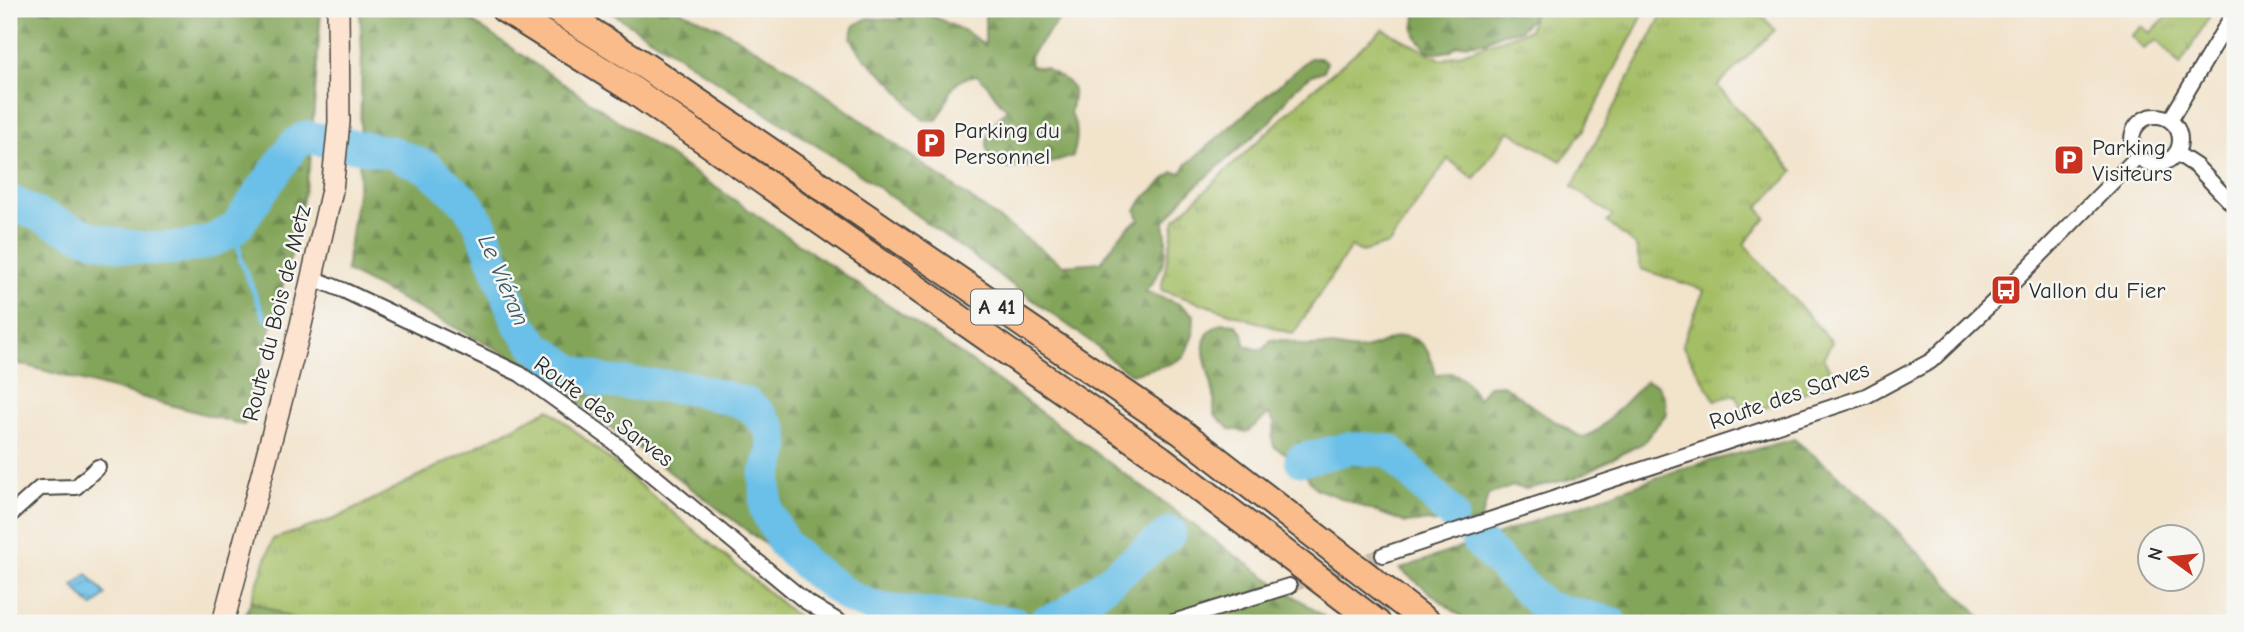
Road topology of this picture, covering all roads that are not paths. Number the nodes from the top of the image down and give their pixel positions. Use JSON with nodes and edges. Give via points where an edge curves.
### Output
{"nodes":[{"id":1,"x":338,"y":9,"type":"edge"},
{"id":2,"x":504,"y":9,"type":"edge"},
{"id":3,"x":555,"y":9,"type":"edge"},
{"id":4,"x":2235,"y":11,"type":"edge"},
{"id":5,"x":2170,"y":120,"type":"junction"},
{"id":6,"x":2176,"y":153,"type":"junction"},
{"id":7,"x":2138,"y":156,"type":"junction"},
{"id":8,"x":2235,"y":207,"type":"edge"},
{"id":9,"x":313,"y":278,"type":"junction"},
{"id":10,"x":97,"y":467,"type":"dead end"},
{"id":11,"x":9,"y":516,"type":"edge"},
{"id":12,"x":1383,"y":555,"type":"tunnel mouth"},
{"id":13,"x":1289,"y":586,"type":"tunnel mouth"},
{"id":14,"x":223,"y":623,"type":"edge"},
{"id":15,"x":841,"y":623,"type":"edge"},
{"id":16,"x":1170,"y":623,"type":"edge"},
{"id":17,"x":1377,"y":623,"type":"edge"},
{"id":18,"x":1427,"y":623,"type":"edge"}],
"edges":[{"from":1,"to":9,"type":"main road","name":"Route du Bois de Metz","via":[[336,162]]},
{"from":2,"to":17,"type":"highway","number":"A 41","via":[[627,86],[1161,459]]},
{"from":3,"to":18,"type":"highway","number":"A 41","via":[[1180,431]]},
{"from":4,"to":5,"type":"street"},
{"from":5,"to":6,"type":"street","via":[[2180,137]]},
{"from":5,"to":7,"type":"street","via":[[2153,115],[2138,122],[2131,137]]},
{"from":6,"to":7,"type":"street","via":[[2158,164]]},
{"from":6,"to":8,"type":"street","via":[[2196,166]]},
{"from":7,"to":12,"type":"street","name":"Route des Sarves","via":[[1931,361],[1866,396]]},
{"from":9,"to":14,"type":"main road","name":"Route du Bois de Metz"},
{"from":9,"to":15,"type":"street","name":"Route des Sarves","via":[[520,374],[607,436],[805,601]]},
{"from":10,"to":11,"type":"street","via":[[76,486],[40,488]]},
{"from":13,"to":16,"type":"street"}]}
